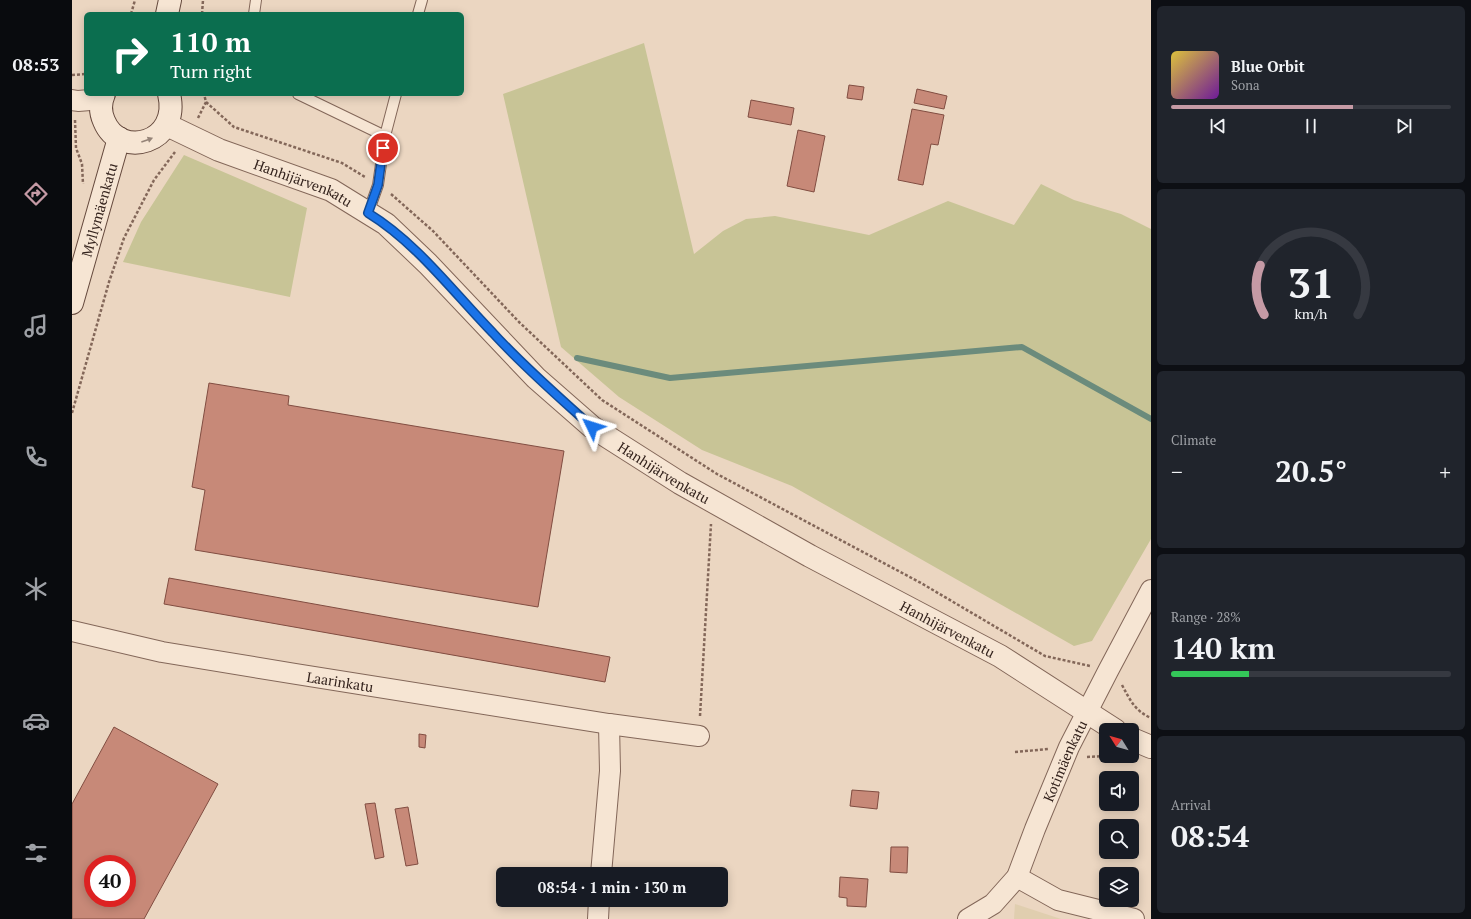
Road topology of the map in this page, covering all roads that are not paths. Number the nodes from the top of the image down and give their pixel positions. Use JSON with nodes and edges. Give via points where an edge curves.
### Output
{"nodes":[{"id":1,"x":170,"y":0,"type":"edge"},
{"id":2,"x":256,"y":0,"type":"edge"},
{"id":3,"x":422,"y":0,"type":"edge"},
{"id":4,"x":167,"y":12,"type":"edge"},
{"id":5,"x":254,"y":12,"type":"edge"},
{"id":6,"x":419,"y":12,"type":"edge"},
{"id":7,"x":103,"y":96,"type":"edge"},
{"id":8,"x":170,"y":96,"type":"edge"},
{"id":9,"x":302,"y":96,"type":"edge"},
{"id":10,"x":395,"y":96,"type":"edge"},
{"id":11,"x":75,"y":101,"type":"edge"},
{"id":12,"x":167,"y":125,"type":"junction"},
{"id":13,"x":385,"y":136,"type":"junction"},
{"id":14,"x":119,"y":138,"type":"junction"},
{"id":15,"x":368,"y":213,"type":"junction"},
{"id":16,"x":72,"y":303,"type":"edge"},
{"id":17,"x":1151,"y":590,"type":"edge"},
{"id":18,"x":72,"y":631,"type":"edge"},
{"id":19,"x":1087,"y":711,"type":"junction"},
{"id":20,"x":1105,"y":723,"type":"edge"},
{"id":21,"x":609,"y":724,"type":"junction"},
{"id":22,"x":699,"y":736,"type":"road end"},
{"id":23,"x":1139,"y":742,"type":"edge"},
{"id":24,"x":1151,"y":747,"type":"edge"},
{"id":25,"x":603,"y":867,"type":"edge"},
{"id":26,"x":1017,"y":877,"type":"junction"},
{"id":27,"x":599,"y":907,"type":"edge"},
{"id":28,"x":598,"y":919,"type":"edge"},
{"id":29,"x":968,"y":919,"type":"edge"},
{"id":30,"x":1134,"y":919,"type":"edge"}],
"edges":[{"from":1,"to":4,"type":"street"},
{"from":2,"to":5,"type":"lane"},
{"from":3,"to":6,"type":"lane"},
{"from":7,"to":11,"type":"street"},
{"from":7,"to":14,"type":"street","via":[[102,117],[111,133]]},
{"from":8,"to":12,"type":"street","via":[[172,104]]},
{"from":9,"to":13,"type":"lane"},
{"from":10,"to":13,"type":"lane"},
{"from":14,"to":12,"type":"street","one_way":true,"via":[[140,143],[151,140]]},
{"from":12,"to":15,"type":"street","name":"Hanhijärvenkatu","via":[[219,150],[331,190]]},
{"from":13,"to":15,"type":"lane","via":[[378,185]]},
{"from":14,"to":16,"type":"street","name":"Myllymäenkatu"},
{"from":15,"to":19,"type":"street","name":"Hanhijärvenkatu","via":[[386,224],[428,264],[536,378],[592,427],[680,483],[810,556],[1000,656]]},
{"from":17,"to":19,"type":"street","name":"Kotimäenkatu"},
{"from":18,"to":21,"type":"street","name":"Laarinkatu","via":[[169,653]]},
{"from":19,"to":20,"type":"street","name":"Hanhijärvenkatu"},
{"from":19,"to":26,"type":"street","name":"Kotimäenkatu","via":[[1069,747]]},
{"from":21,"to":22,"type":"street","name":"Laarinkatu"},
{"from":21,"to":25,"type":"street","via":[[610,771]]},
{"from":23,"to":24,"type":"street"},
{"from":26,"to":29,"type":"street","name":"Kotimäenkatu","via":[[993,904]]},
{"from":26,"to":30,"type":"street","via":[[1058,900]]},
{"from":27,"to":28,"type":"street"}]}
